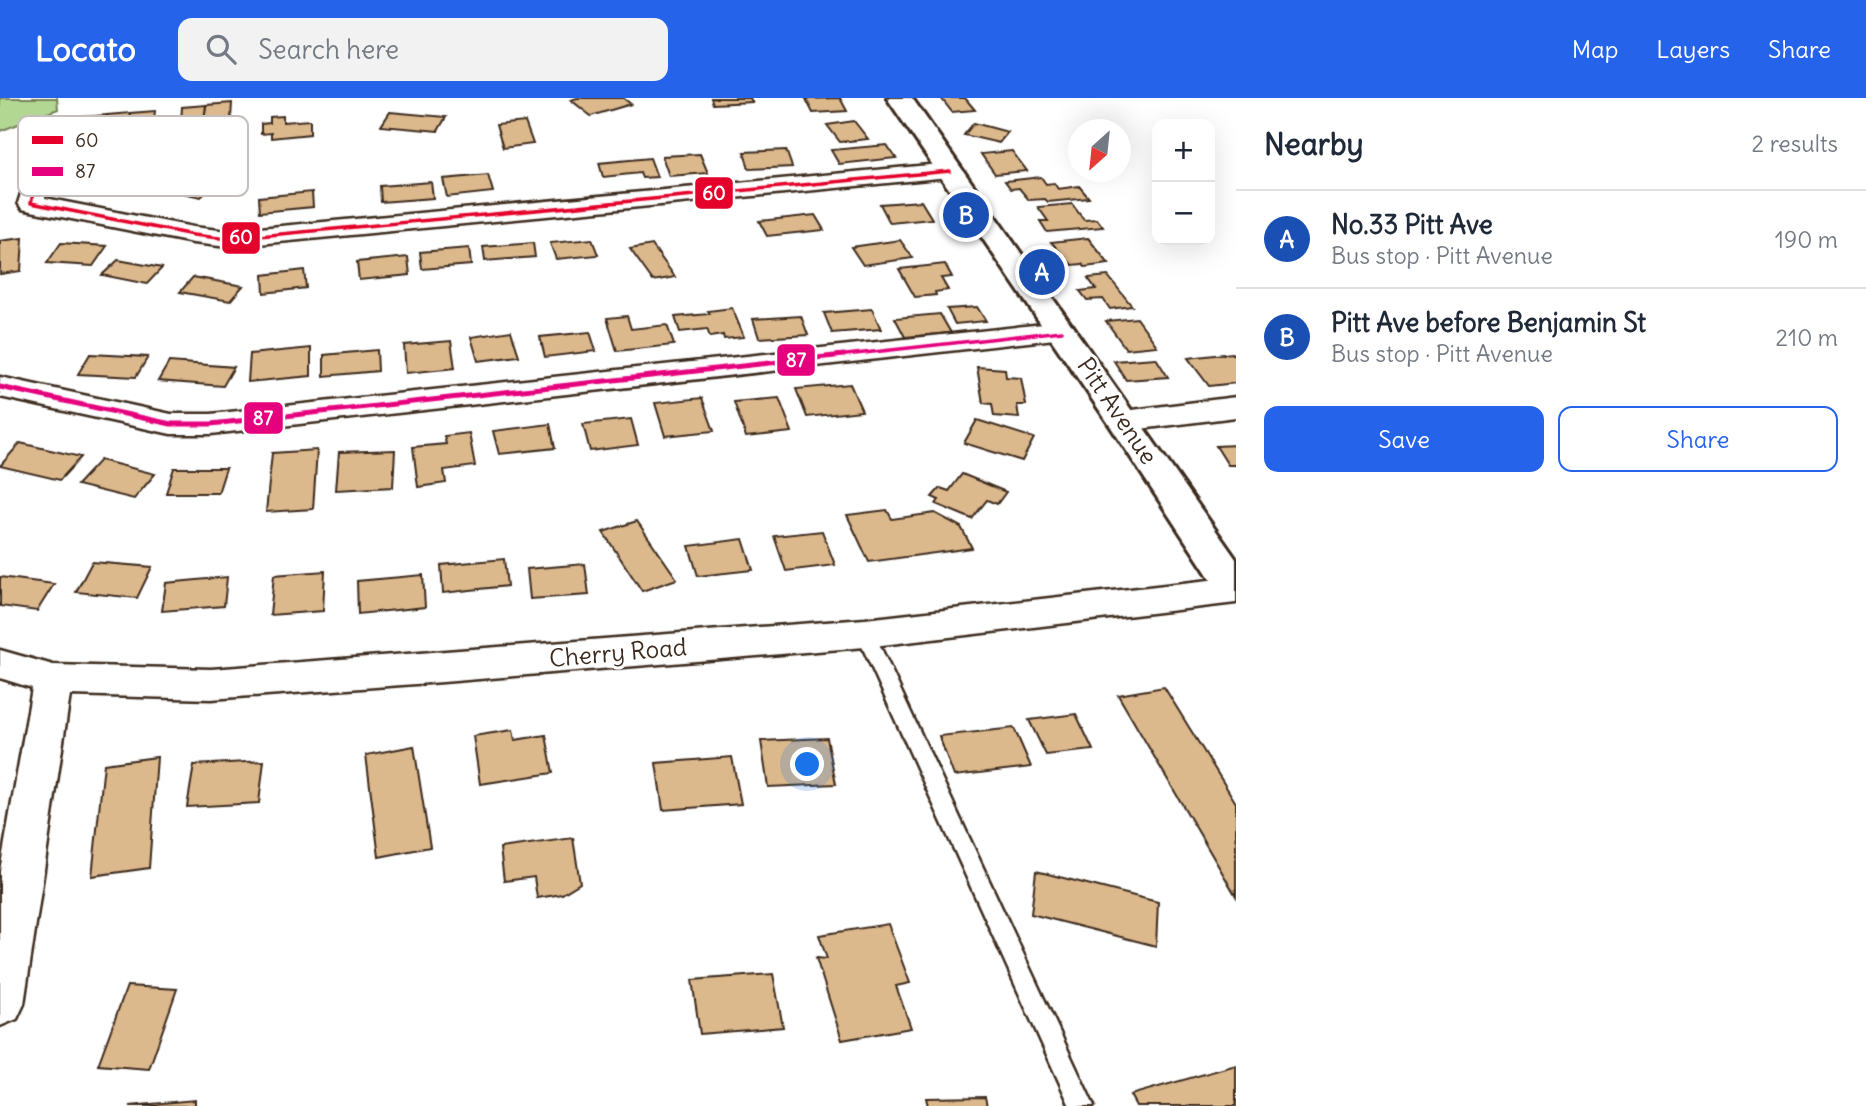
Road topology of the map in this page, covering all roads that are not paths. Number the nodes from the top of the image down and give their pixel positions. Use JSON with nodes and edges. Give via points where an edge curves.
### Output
{"nodes":[{"id":1,"x":900,"y":98,"type":"edge"},
{"id":2,"x":950,"y":171,"type":"junction"},
{"id":3,"x":26,"y":196,"type":"dead end"},
{"id":4,"x":1062,"y":331,"type":"junction"},
{"id":5,"x":0,"y":387,"type":"edge"},
{"id":6,"x":1236,"y":407,"type":"edge"},
{"id":7,"x":1124,"y":421,"type":"junction"},
{"id":8,"x":1236,"y":589,"type":"edge"},
{"id":9,"x":866,"y":633,"type":"junction"},
{"id":10,"x":0,"y":664,"type":"edge"},
{"id":11,"x":53,"y":680,"type":"junction"},
{"id":12,"x":0,"y":1004,"type":"edge"},
{"id":13,"x":1082,"y":1106,"type":"edge"}],
"edges":[{"from":1,"to":2,"type":"street","name":"Pitt Avenue"},
{"from":2,"to":3,"type":"street","via":[[228,239]]},
{"from":2,"to":4,"type":"street","name":"Pitt Avenue"},
{"from":4,"to":5,"type":"street","via":[[211,424],[171,424]]},
{"from":4,"to":7,"type":"street","name":"Pitt Avenue"},
{"from":6,"to":7,"type":"street"},
{"from":7,"to":8,"type":"street","name":"Pitt Avenue"},
{"from":8,"to":9,"type":"street","name":"Cherry Road"},
{"from":9,"to":11,"type":"street","name":"Cherry Road","via":[[211,684]]},
{"from":9,"to":13,"type":"lane"},
{"from":10,"to":11,"type":"street","name":"Cherry Road"},
{"from":11,"to":12,"type":"street"}]}
